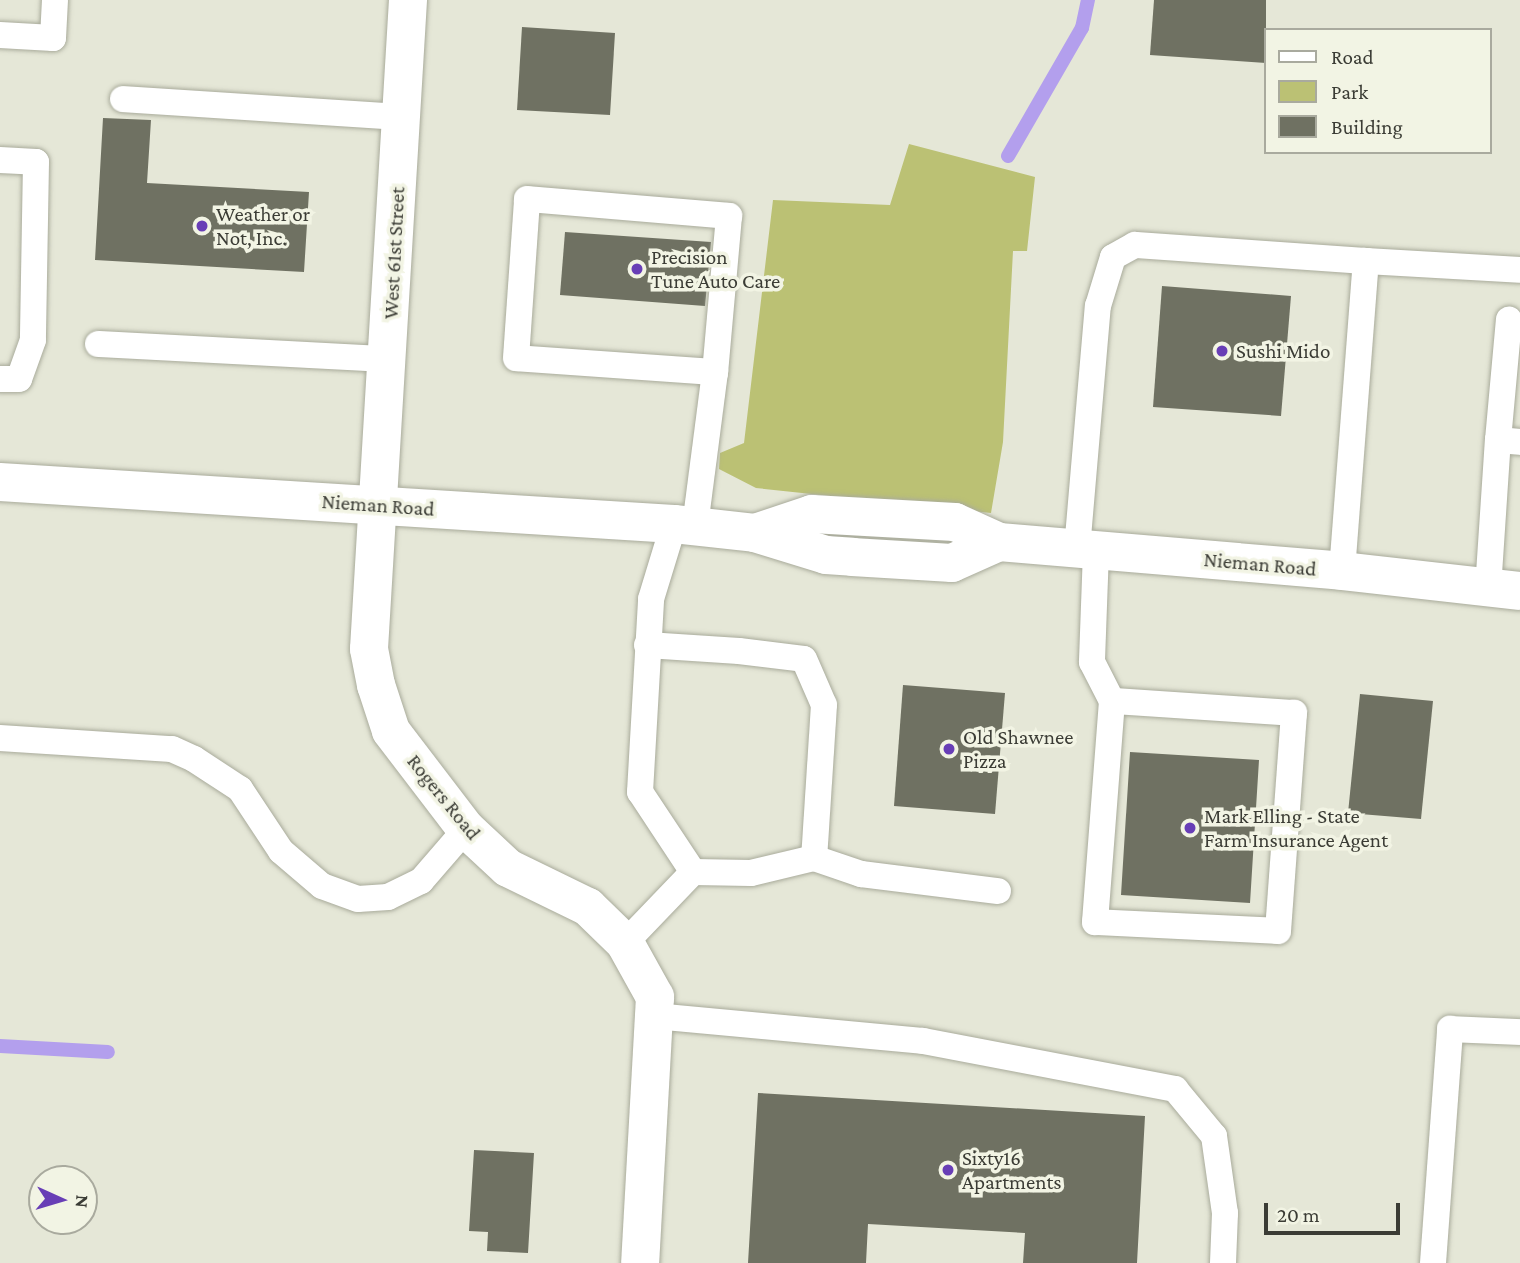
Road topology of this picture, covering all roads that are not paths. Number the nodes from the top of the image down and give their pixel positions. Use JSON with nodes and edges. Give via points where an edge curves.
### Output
{"nodes":[{"id":1,"x":55,"y":0,"type":"edge"},
{"id":2,"x":408,"y":0,"type":"edge"},
{"id":3,"x":0,"y":35,"type":"edge"},
{"id":4,"x":122,"y":99,"type":"dead end"},
{"id":5,"x":402,"y":117,"type":"junction"},
{"id":6,"x":0,"y":160,"type":"edge"},
{"id":7,"x":1366,"y":261,"type":"junction"},
{"id":8,"x":1520,"y":270,"type":"edge"},
{"id":9,"x":1509,"y":320,"type":"dead end"},
{"id":10,"x":99,"y":344,"type":"dead end"},
{"id":11,"x":388,"y":359,"type":"junction"},
{"id":12,"x":715,"y":372,"type":"junction"},
{"id":13,"x":0,"y":379,"type":"edge"},
{"id":14,"x":1509,"y":441,"type":"edge"},
{"id":15,"x":0,"y":482,"type":"edge"},
{"id":16,"x":379,"y":506,"type":"junction"},
{"id":17,"x":684,"y":525,"type":"junction"},
{"id":18,"x":1086,"y":550,"type":"junction"},
{"id":19,"x":1342,"y":571,"type":"junction"},
{"id":20,"x":1504,"y":590,"type":"edge"},
{"id":21,"x":647,"y":645,"type":"junction"},
{"id":22,"x":1112,"y":701,"type":"junction"},
{"id":23,"x":0,"y":738,"type":"edge"},
{"id":24,"x":466,"y":829,"type":"junction"},
{"id":25,"x":814,"y":858,"type":"junction"},
{"id":26,"x":693,"y":872,"type":"junction"},
{"id":27,"x":998,"y":891,"type":"dead end"},
{"id":28,"x":625,"y":943,"type":"junction"},
{"id":29,"x":654,"y":1016,"type":"junction"},
{"id":30,"x":1520,"y":1032,"type":"edge"},
{"id":31,"x":639,"y":1263,"type":"edge"},
{"id":32,"x":1223,"y":1263,"type":"edge"},
{"id":33,"x":1433,"y":1263,"type":"edge"}],
"edges":[{"from":1,"to":3,"type":"lane","via":[[53,38]]},
{"from":2,"to":5,"type":"main road","name":"West 61st Street"},
{"from":4,"to":5,"type":"lane"},
{"from":5,"to":11,"type":"main road","name":"West 61st Street"},
{"from":6,"to":13,"type":"lane","via":[[36,162],[33,340],[19,379]]},
{"from":7,"to":8,"type":"lane"},
{"from":7,"to":18,"type":"lane","via":[[1135,244],[1113,257],[1098,306]]},
{"from":7,"to":19,"type":"lane"},
{"from":9,"to":14,"type":"lane"},
{"from":10,"to":11,"type":"lane"},
{"from":11,"to":16,"type":"main road","name":"West 61st Street"},
{"from":12,"to":12,"type":"lane","via":[[516,358],[527,199],[729,216]]},
{"from":12,"to":17,"type":"lane"},
{"from":14,"to":20,"type":"lane"},
{"from":15,"to":16,"type":"main road","name":"Nieman Road"},
{"from":16,"to":17,"type":"main road","name":"Nieman Road"},
{"from":16,"to":24,"type":"main road","name":"Rogers Road","via":[[369,649],[376,685],[391,731]]},
{"from":17,"to":18,"type":"main road","name":"Nieman Road","via":[[755,533],[826,555],[952,562],[999,542]]},
{"from":17,"to":21,"type":"lane","via":[[651,599]]},
{"from":18,"to":19,"type":"main road","name":"Nieman Road"},
{"from":18,"to":22,"type":"lane","via":[[1092,662]]},
{"from":19,"to":20,"type":"main road","name":"Nieman Road"},
{"from":21,"to":25,"type":"lane","via":[[804,659],[824,705]]},
{"from":21,"to":26,"type":"lane","via":[[640,792]]},
{"from":22,"to":22,"type":"lane","via":[[1095,922],[1278,931],[1294,713]]},
{"from":23,"to":24,"type":"lane","via":[[172,749],[240,789],[281,851],[322,886],[358,899],[388,897],[421,881]]},
{"from":24,"to":28,"type":"main road","name":"Rogers Road","via":[[508,868],[588,907]]},
{"from":25,"to":26,"type":"lane","via":[[751,873]]},
{"from":25,"to":27,"type":"lane","via":[[860,874]]},
{"from":26,"to":28,"type":"lane"},
{"from":28,"to":29,"type":"main road","name":"Rogers Road","via":[[655,996]]},
{"from":29,"to":31,"type":"main road","name":"Rogers Road"},
{"from":29,"to":32,"type":"lane","via":[[923,1041],[1175,1090],[1214,1136],[1225,1213]]},
{"from":30,"to":33,"type":"lane","via":[[1450,1029]]}]}
